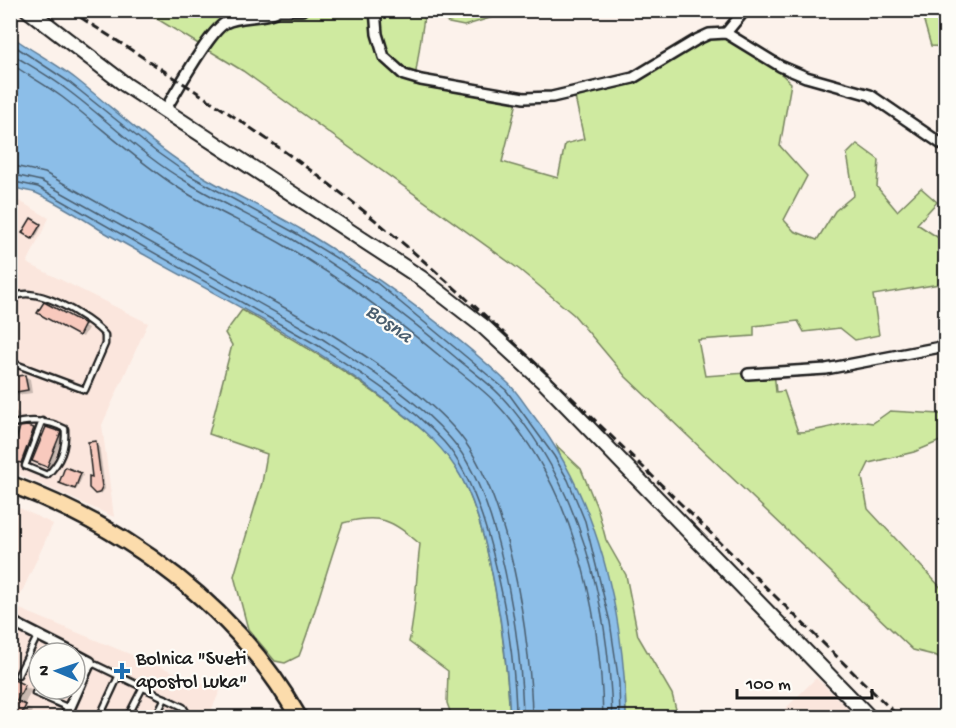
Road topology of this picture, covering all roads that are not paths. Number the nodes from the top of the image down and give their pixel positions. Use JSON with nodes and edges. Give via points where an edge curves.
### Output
{"nodes":[{"id":1,"x":28,"y":10,"type":"edge"},
{"id":2,"x":302,"y":10,"type":"edge"},
{"id":3,"x":375,"y":10,"type":"edge"},
{"id":4,"x":745,"y":10,"type":"edge"},
{"id":5,"x":275,"y":11,"type":"edge"},
{"id":6,"x":726,"y":33,"type":"junction"},
{"id":7,"x":165,"y":110,"type":"junction"},
{"id":8,"x":945,"y":147,"type":"edge"},
{"id":9,"x":10,"y":302,"type":"edge"},
{"id":10,"x":945,"y":346,"type":"edge"},
{"id":11,"x":10,"y":362,"type":"edge"},
{"id":12,"x":748,"y":374,"type":"dead end"},
{"id":13,"x":42,"y":422,"type":"junction"},
{"id":14,"x":10,"y":425,"type":"edge"},
{"id":15,"x":10,"y":484,"type":"edge"},
{"id":16,"x":10,"y":621,"type":"edge"},
{"id":17,"x":38,"y":635,"type":"junction"},
{"id":18,"x":50,"y":641,"type":"edge"},
{"id":19,"x":87,"y":660,"type":"edge"},
{"id":20,"x":90,"y":662,"type":"junction"},
{"id":21,"x":18,"y":675,"type":"dead end"},
{"id":22,"x":119,"y":675,"type":"junction"},
{"id":23,"x":142,"y":687,"type":"junction"},
{"id":24,"x":165,"y":698,"type":"junction"},
{"id":25,"x":53,"y":701,"type":"edge"},
{"id":26,"x":69,"y":708,"type":"junction"},
{"id":27,"x":64,"y":717,"type":"edge"},
{"id":28,"x":99,"y":717,"type":"edge"},
{"id":29,"x":127,"y":717,"type":"edge"},
{"id":30,"x":155,"y":717,"type":"edge"},
{"id":31,"x":190,"y":717,"type":"edge"},
{"id":32,"x":299,"y":717,"type":"edge"},
{"id":33,"x":870,"y":717,"type":"edge"}],
"edges":[{"from":1,"to":7,"type":"main road"},
{"from":2,"to":5,"type":"street"},
{"from":3,"to":6,"type":"street","via":[[384,57],[404,75],[524,98],[563,95],[633,78],[696,40]]},
{"from":4,"to":6,"type":"street"},
{"from":5,"to":7,"type":"street","via":[[224,24],[209,40]]},
{"from":6,"to":8,"type":"street","via":[[806,78],[870,95]]},
{"from":7,"to":33,"type":"main road","via":[[421,278],[484,327],[583,421]]},
{"from":9,"to":11,"type":"lane","via":[[23,292],[39,294],[84,318],[105,335],[105,344],[85,390]]},
{"from":10,"to":12,"type":"street","via":[[826,369]]},
{"from":13,"to":13,"type":"lane","via":[[65,429],[59,465],[47,475],[25,466]]},
{"from":13,"to":14,"type":"lane"},
{"from":15,"to":32,"type":"main road","via":[[73,510],[171,571],[240,635]]},
{"from":16,"to":17,"type":"street"},
{"from":17,"to":18,"type":"street"},
{"from":17,"to":21,"type":"lane"},
{"from":19,"to":20,"type":"street"},
{"from":20,"to":22,"type":"lane"},
{"from":20,"to":26,"type":"street"},
{"from":22,"to":23,"type":"lane"},
{"from":22,"to":28,"type":"lane"},
{"from":23,"to":24,"type":"lane"},
{"from":23,"to":29,"type":"lane"},
{"from":24,"to":30,"type":"lane"},
{"from":24,"to":31,"type":"lane","via":[[183,707]]},
{"from":25,"to":26,"type":"lane"},
{"from":26,"to":27,"type":"street"}]}
